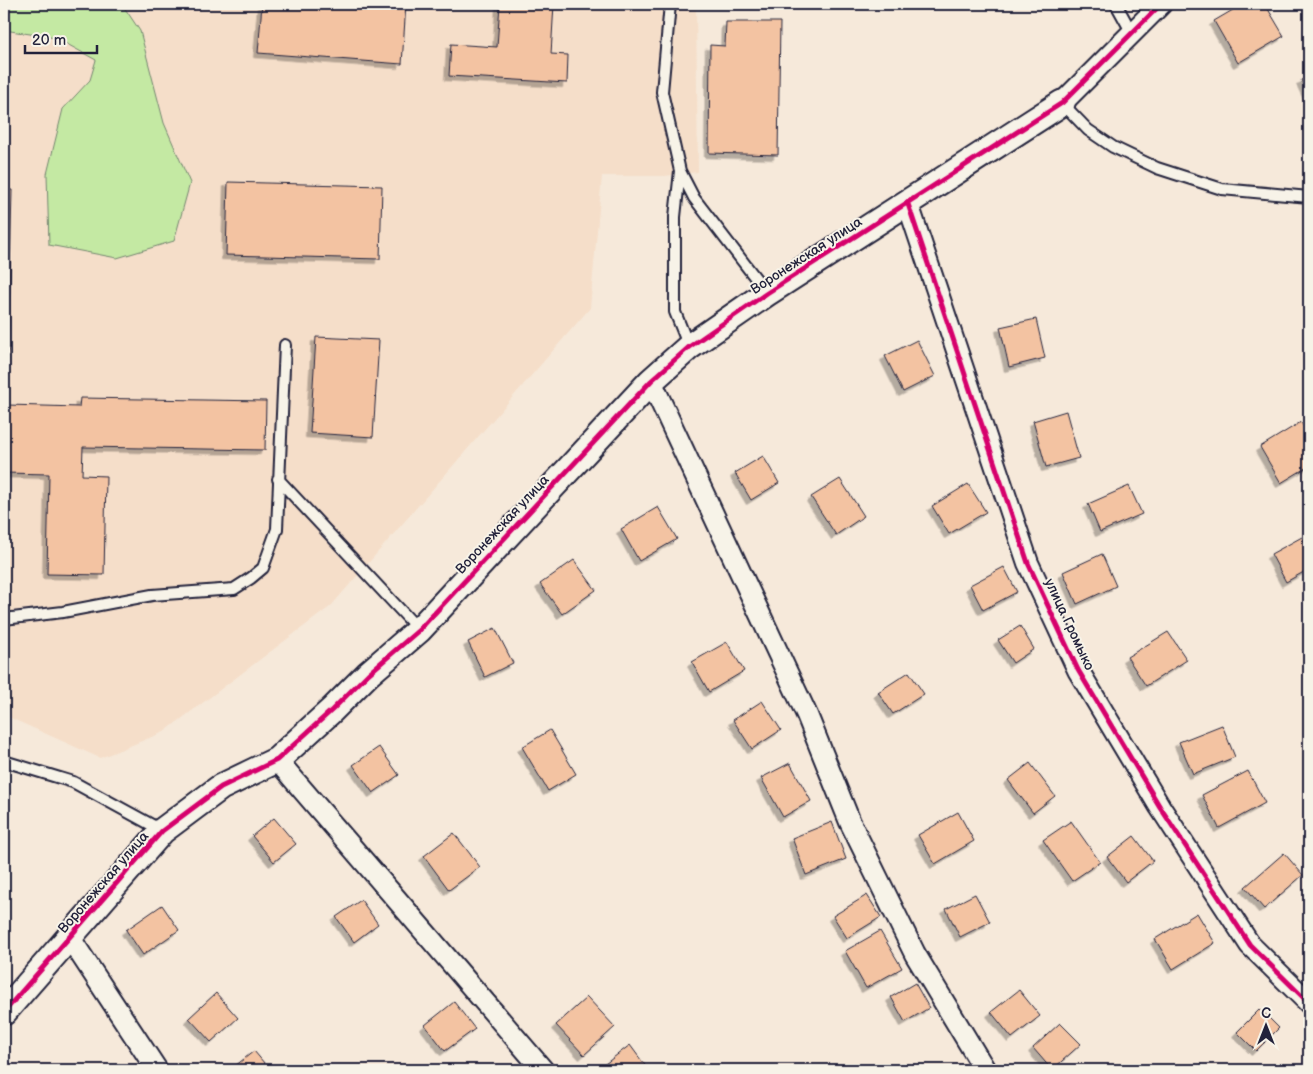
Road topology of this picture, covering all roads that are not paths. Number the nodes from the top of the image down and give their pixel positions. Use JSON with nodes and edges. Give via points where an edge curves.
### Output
{"nodes":[{"id":1,"x":670,"y":4,"type":"edge"},
{"id":2,"x":1116,"y":4,"type":"edge"},
{"id":3,"x":1161,"y":4,"type":"edge"},
{"id":4,"x":1132,"y":33,"type":"junction"},
{"id":5,"x":1062,"y":103,"type":"junction"},
{"id":6,"x":680,"y":171,"type":"junction"},
{"id":7,"x":1309,"y":197,"type":"edge"},
{"id":8,"x":908,"y":204,"type":"junction"},
{"id":9,"x":767,"y":293,"type":"junction"},
{"id":10,"x":285,"y":345,"type":"dead end"},
{"id":11,"x":690,"y":347,"type":"junction"},
{"id":12,"x":651,"y":381,"type":"junction"},
{"id":13,"x":278,"y":479,"type":"junction"},
{"id":14,"x":4,"y":619,"type":"edge"},
{"id":15,"x":419,"y":630,"type":"junction"},
{"id":16,"x":277,"y":760,"type":"junction"},
{"id":17,"x":4,"y":761,"type":"edge"},
{"id":18,"x":162,"y":831,"type":"junction"},
{"id":19,"x":70,"y":938,"type":"junction"},
{"id":20,"x":1309,"y":1003,"type":"edge"},
{"id":21,"x":4,"y":1012,"type":"edge"},
{"id":22,"x":157,"y":1070,"type":"edge"},
{"id":23,"x":543,"y":1070,"type":"edge"},
{"id":24,"x":986,"y":1070,"type":"edge"}],
"edges":[{"from":1,"to":6,"type":"lane","via":[[662,92]]},
{"from":2,"to":4,"type":"lane"},
{"from":3,"to":4,"type":"street"},
{"from":4,"to":5,"type":"street"},
{"from":5,"to":7,"type":"lane","via":[[1096,136],[1157,168],[1222,189]]},
{"from":5,"to":8,"type":"street","name":"Воронежская улица"},
{"from":6,"to":9,"type":"lane","via":[[694,198]]},
{"from":6,"to":11,"type":"lane","via":[[675,217],[675,312]]},
{"from":8,"to":9,"type":"street","name":"Воронежская улица"},
{"from":8,"to":20,"type":"street","name":"улица Громыко","via":[[1028,563],[1078,670],[1160,807],[1250,945]]},
{"from":9,"to":11,"type":"street","name":"Воронежская улица"},
{"from":10,"to":13,"type":"lane"},
{"from":11,"to":12,"type":"street","name":"Воронежская улица"},
{"from":12,"to":15,"type":"street","name":"Воронежская улица"},
{"from":12,"to":24,"type":"street","via":[[807,716],[850,822],[915,954]]},
{"from":13,"to":14,"type":"lane","via":[[276,529],[263,568],[234,588],[152,595],[63,612]]},
{"from":13,"to":15,"type":"lane"},
{"from":15,"to":16,"type":"street","name":"Воронежская улица"},
{"from":16,"to":18,"type":"street","name":"Воронежская улица","via":[[221,787]]},
{"from":16,"to":23,"type":"street"},
{"from":17,"to":18,"type":"lane","via":[[73,782]]},
{"from":18,"to":19,"type":"street","name":"Воронежская улица"},
{"from":19,"to":21,"type":"street","name":"Воронежская улица"},
{"from":19,"to":22,"type":"street"}]}
